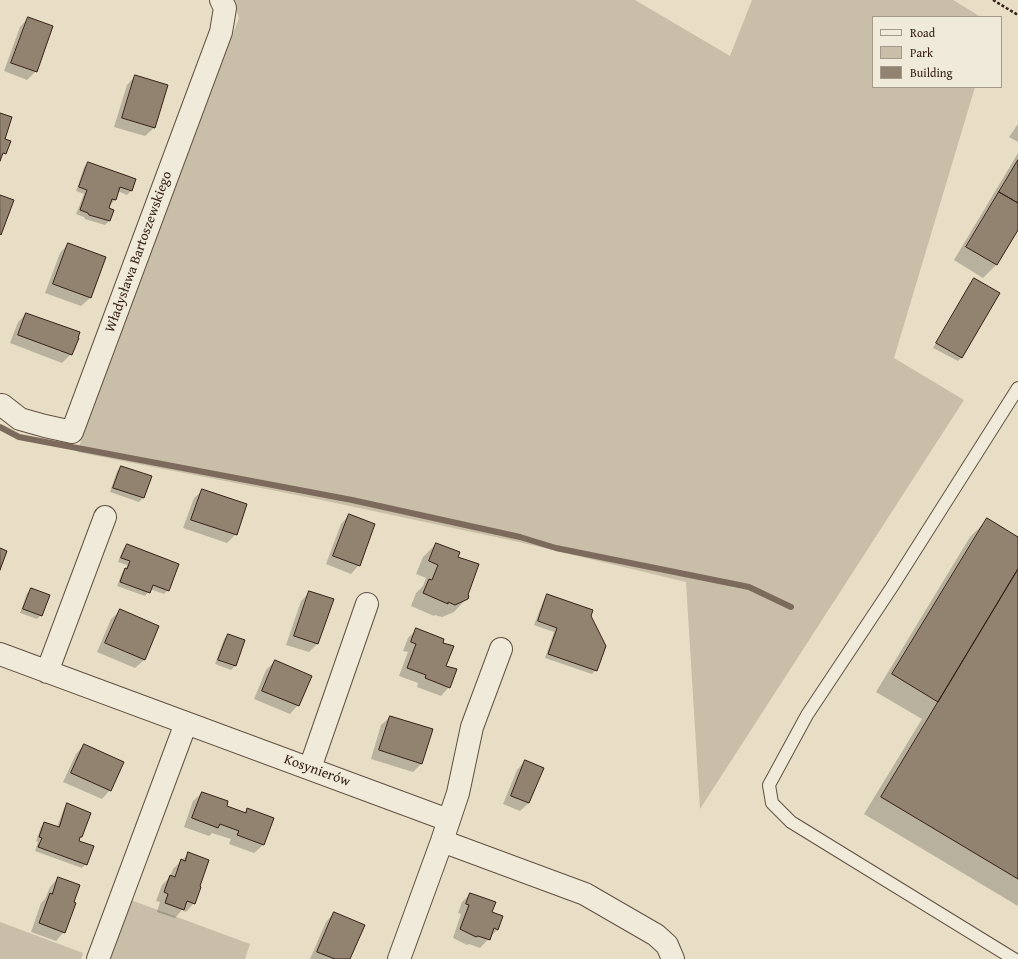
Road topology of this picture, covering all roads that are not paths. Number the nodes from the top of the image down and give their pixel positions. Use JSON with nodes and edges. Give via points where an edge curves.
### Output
{"nodes":[{"id":1,"x":221,"y":0,"type":"edge"},
{"id":2,"x":1018,"y":388,"type":"edge"},
{"id":3,"x":2,"y":406,"type":"dead end"},
{"id":4,"x":105,"y":517,"type":"dead end"},
{"id":5,"x":367,"y":604,"type":"dead end"},
{"id":6,"x":501,"y":649,"type":"dead end"},
{"id":7,"x":0,"y":654,"type":"edge"},
{"id":8,"x":47,"y":672,"type":"junction"},
{"id":9,"x":186,"y":723,"type":"junction"},
{"id":10,"x":310,"y":768,"type":"junction"},
{"id":11,"x":448,"y":820,"type":"junction"},
{"id":12,"x":442,"y":841,"type":"junction"},
{"id":13,"x":98,"y":959,"type":"edge"},
{"id":14,"x":399,"y":959,"type":"edge"},
{"id":15,"x":673,"y":959,"type":"edge"},
{"id":16,"x":1014,"y":959,"type":"edge"}],
"edges":[{"from":1,"to":3,"type":"street","name":"Władysława Bartoszewskiego","via":[[225,8],[221,32],[72,432],[20,419]]},
{"from":2,"to":16,"type":"lane","via":[[892,587],[807,715],[769,785],[772,803],[791,822]]},
{"from":4,"to":8,"type":"street"},
{"from":5,"to":10,"type":"street"},
{"from":6,"to":11,"type":"street","via":[[472,727],[458,793]]},
{"from":7,"to":8,"type":"street","name":"Kosynierów"},
{"from":8,"to":9,"type":"street","name":"Kosynierów"},
{"from":9,"to":10,"type":"street","name":"Kosynierów"},
{"from":9,"to":13,"type":"street"},
{"from":10,"to":11,"type":"street","name":"Kosynierów"},
{"from":11,"to":12,"type":"street"},
{"from":12,"to":14,"type":"street"},
{"from":12,"to":15,"type":"street","via":[[585,894],[656,935],[667,945]]}]}
